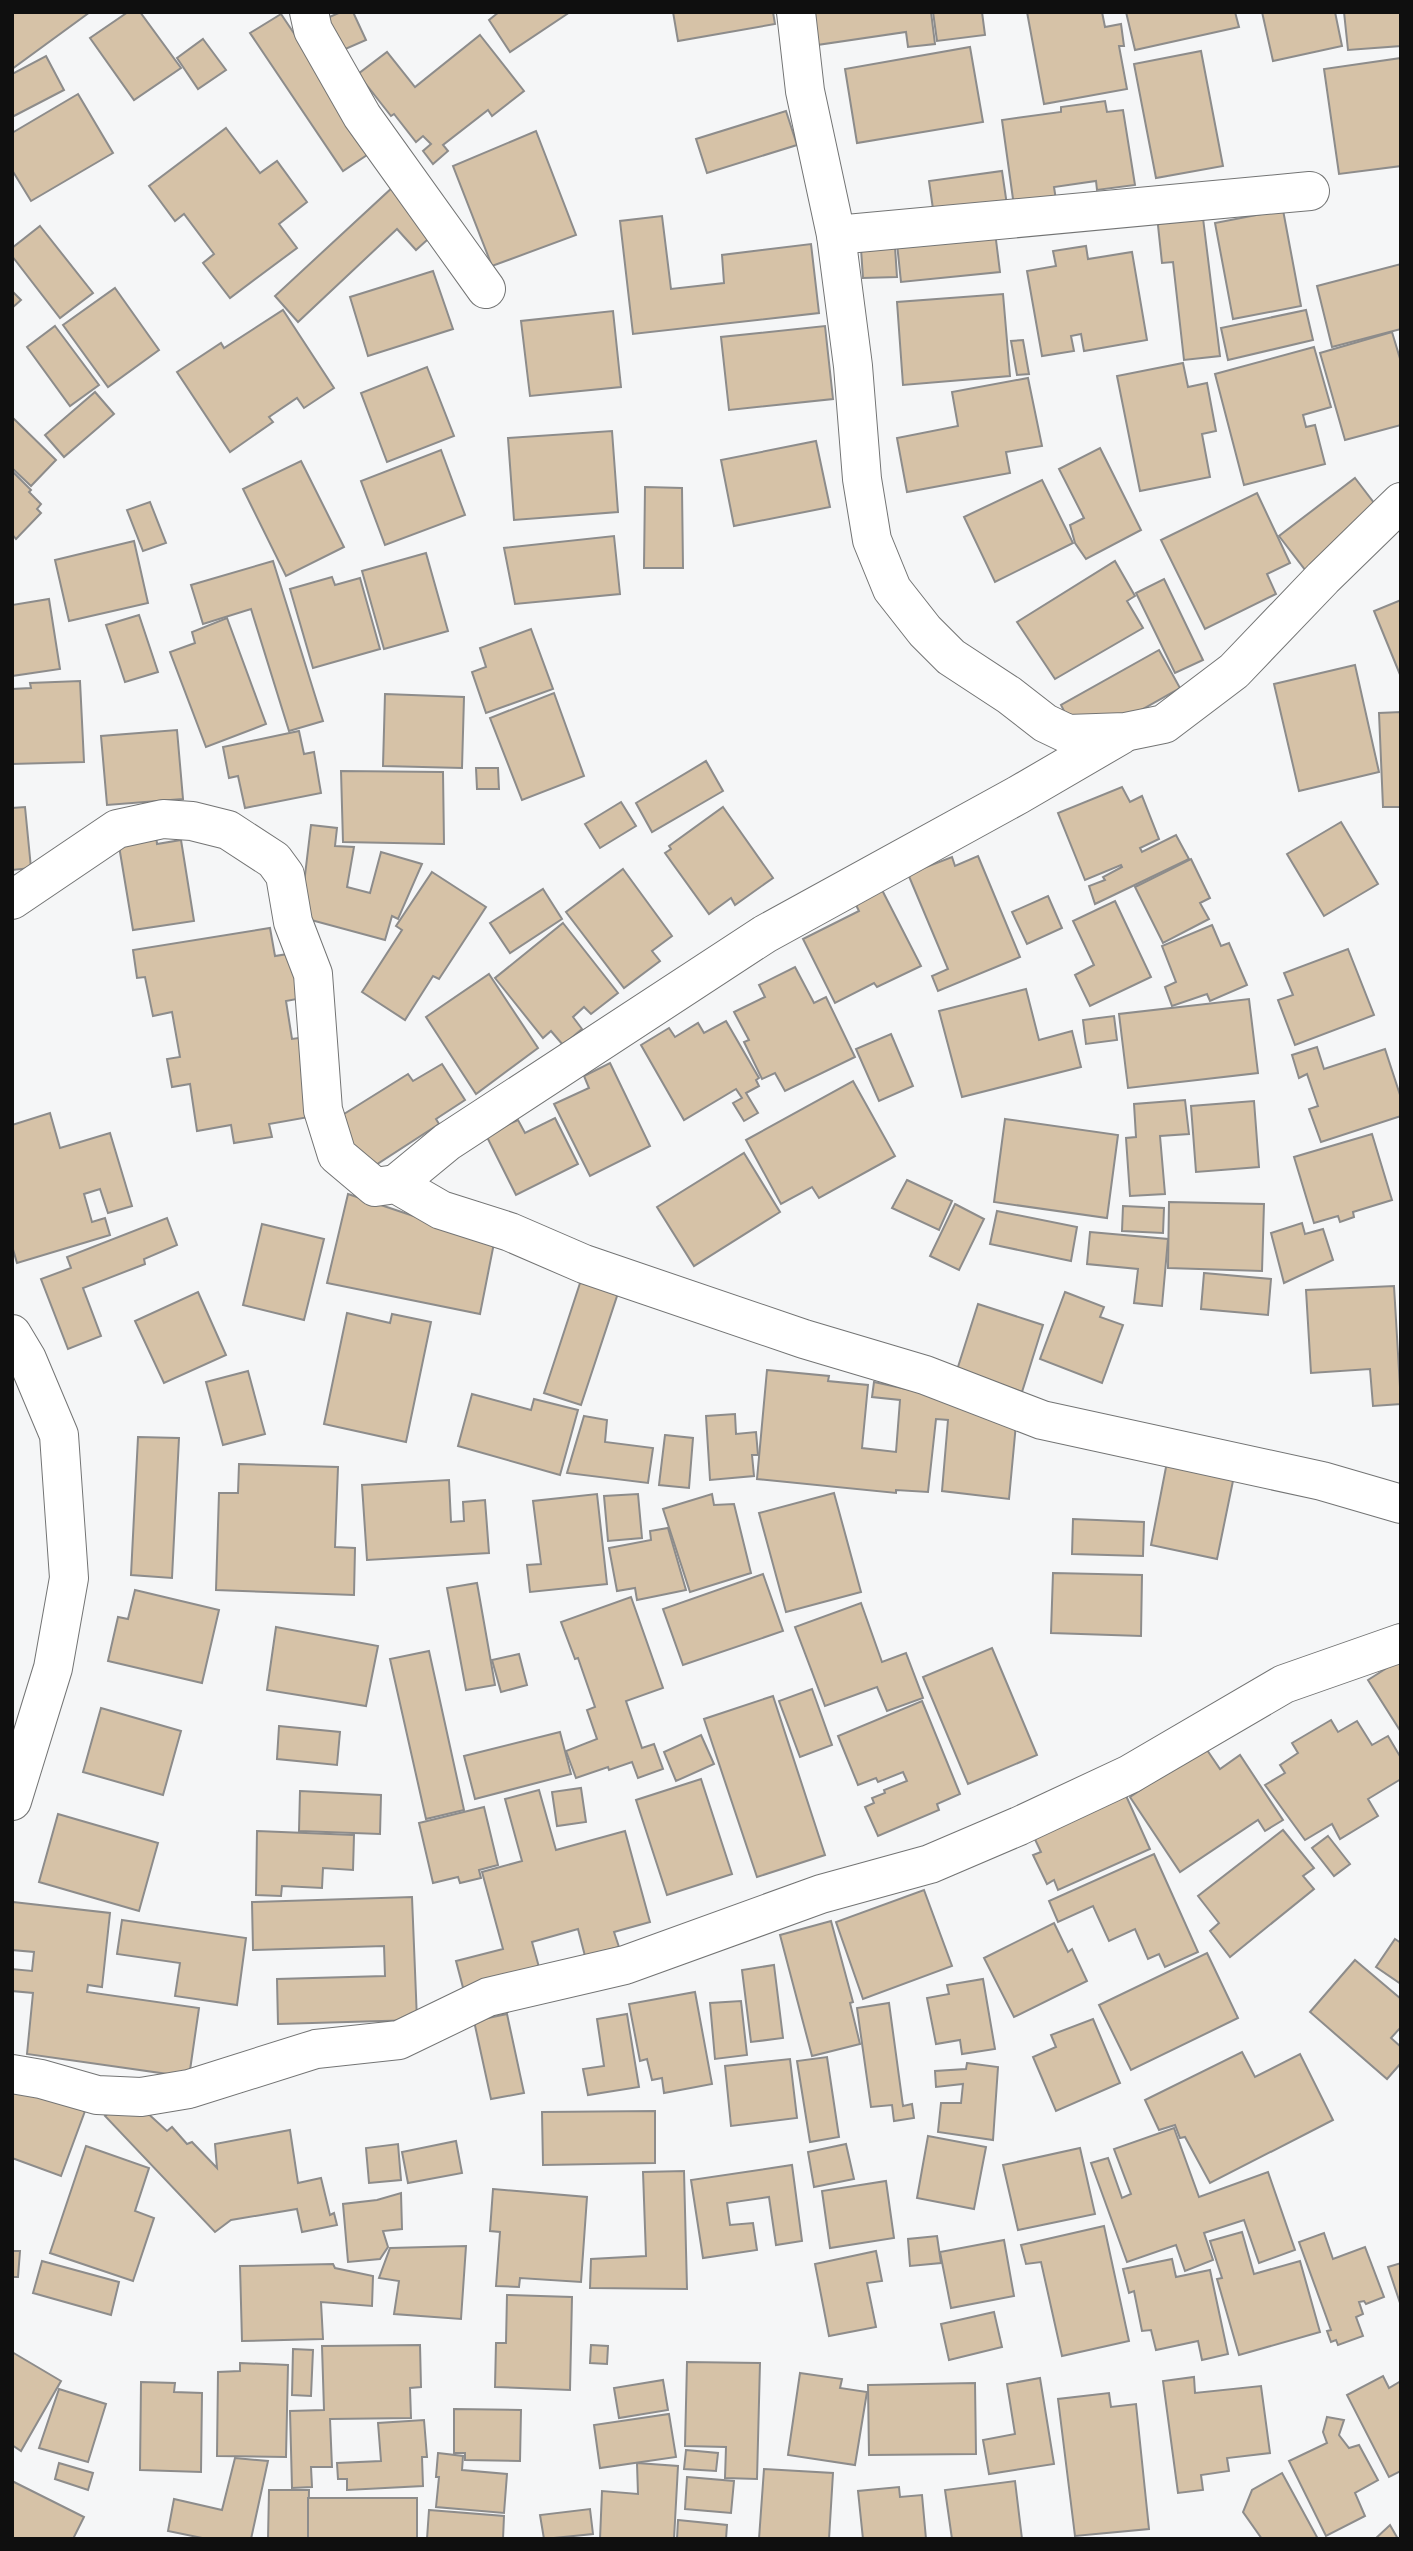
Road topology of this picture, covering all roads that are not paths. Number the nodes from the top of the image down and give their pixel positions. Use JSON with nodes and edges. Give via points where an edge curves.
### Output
{"nodes":[{"id":1,"x":309,"y":12,"type":"edge"},
{"id":2,"x":796,"y":12,"type":"edge"},
{"id":3,"x":1310,"y":191,"type":"dead end"},
{"id":4,"x":836,"y":235,"type":"junction"},
{"id":5,"x":486,"y":289,"type":"dead end"},
{"id":6,"x":1401,"y":502,"type":"edge"},
{"id":7,"x":1125,"y":732,"type":"junction"},
{"id":8,"x":12,"y":900,"type":"edge"},
{"id":9,"x":396,"y":1184,"type":"junction"},
{"id":10,"x":12,"y":1334,"type":"edge"},
{"id":11,"x":1401,"y":1504,"type":"edge"},
{"id":12,"x":1401,"y":1643,"type":"edge"},
{"id":13,"x":12,"y":1801,"type":"edge"},
{"id":14,"x":12,"y":2074,"type":"edge"}],
"edges":[{"from":1,"to":5,"type":"street","via":[[313,30],[362,116]]},
{"from":2,"to":4,"type":"street","via":[[805,91]]},
{"from":3,"to":4,"type":"street"},
{"from":4,"to":7,"type":"street","via":[[862,479],[872,540],[892,589],[951,657],[1045,723],[1068,734]]},
{"from":6,"to":7,"type":"street","via":[[1234,671],[1164,724]]},
{"from":7,"to":9,"type":"street","via":[[765,934],[447,1142]]},
{"from":8,"to":9,"type":"street","via":[[117,829],[163,819],[228,830],[258,847],[285,875],[293,922],[313,974],[323,1110],[337,1155],[375,1187]]},
{"from":9,"to":11,"type":"street","via":[[442,1210],[510,1232],[584,1264],[925,1375],[1042,1420],[1322,1481]]},
{"from":10,"to":13,"type":"street","via":[[59,1435],[69,1578],[54,1668]]},
{"from":12,"to":14,"type":"street","via":[[1284,1685],[1130,1774],[930,1864],[821,1894],[625,1965],[488,1997],[399,2040],[316,2049],[189,2089],[141,2097],[97,2095]]}]}
